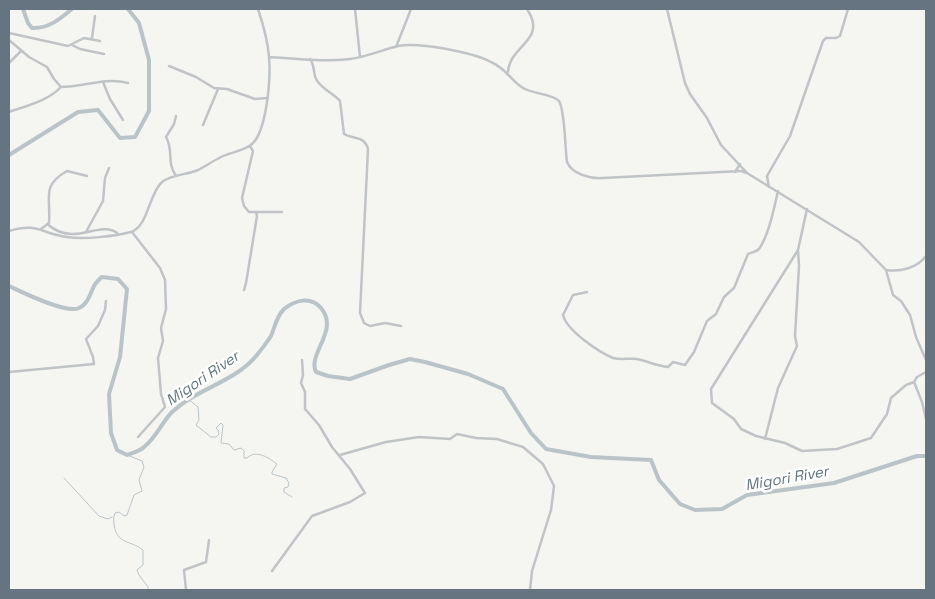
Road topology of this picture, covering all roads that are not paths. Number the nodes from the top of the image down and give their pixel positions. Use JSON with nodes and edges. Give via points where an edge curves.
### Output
{"nodes":[{"id":1,"x":258,"y":9,"type":"edge"},
{"id":2,"x":355,"y":9,"type":"edge"},
{"id":3,"x":411,"y":9,"type":"edge"},
{"id":4,"x":527,"y":9,"type":"edge"},
{"id":5,"x":667,"y":9,"type":"edge"},
{"id":6,"x":848,"y":9,"type":"edge"},
{"id":7,"x":95,"y":16,"type":"dead end"},
{"id":8,"x":9,"y":33,"type":"edge"},
{"id":9,"x":92,"y":38,"type":"junction"},
{"id":10,"x":9,"y":40,"type":"edge"},
{"id":11,"x":100,"y":41,"type":"dead end"},
{"id":12,"x":72,"y":45,"type":"junction"},
{"id":13,"x":396,"y":47,"type":"junction"},
{"id":14,"x":21,"y":51,"type":"junction"},
{"id":15,"x":104,"y":54,"type":"dead end"},
{"id":16,"x":270,"y":57,"type":"junction"},
{"id":17,"x":360,"y":57,"type":"junction"},
{"id":18,"x":310,"y":59,"type":"junction"},
{"id":19,"x":9,"y":63,"type":"edge"},
{"id":20,"x":509,"y":65,"type":"junction"},
{"id":21,"x":170,"y":66,"type":"dead end"},
{"id":22,"x":503,"y":69,"type":"junction"},
{"id":23,"x":508,"y":72,"type":"junction"},
{"id":24,"x":103,"y":82,"type":"junction"},
{"id":25,"x":128,"y":83,"type":"dead end"},
{"id":26,"x":61,"y":87,"type":"junction"},
{"id":27,"x":218,"y":89,"type":"junction"},
{"id":28,"x":268,"y":98,"type":"junction"},
{"id":29,"x":9,"y":112,"type":"edge"},
{"id":30,"x":176,"y":116,"type":"dead end"},
{"id":31,"x":123,"y":120,"type":"dead end"},
{"id":32,"x":203,"y":125,"type":"dead end"},
{"id":33,"x":255,"y":141,"type":"junction"},
{"id":34,"x":250,"y":146,"type":"junction"},
{"id":35,"x":253,"y":150,"type":"junction"},
{"id":36,"x":740,"y":164,"type":"junction"},
{"id":37,"x":109,"y":168,"type":"dead end"},
{"id":38,"x":735,"y":172,"type":"junction"},
{"id":39,"x":747,"y":172,"type":"junction"},
{"id":40,"x":86,"y":176,"type":"dead end"},
{"id":41,"x":176,"y":176,"type":"junction"},
{"id":42,"x":767,"y":176,"type":"junction"},
{"id":43,"x":759,"y":181,"type":"junction"},
{"id":44,"x":769,"y":187,"type":"junction"},
{"id":45,"x":778,"y":191,"type":"junction"},
{"id":46,"x":807,"y":209,"type":"junction"},
{"id":47,"x":256,"y":212,"type":"junction"},
{"id":48,"x":282,"y":212,"type":"dead end"},
{"id":49,"x":47,"y":224,"type":"junction"},
{"id":50,"x":41,"y":229,"type":"junction"},
{"id":51,"x":138,"y":229,"type":"junction"},
{"id":52,"x":9,"y":231,"type":"edge"},
{"id":53,"x":86,"y":232,"type":"junction"},
{"id":54,"x":132,"y":232,"type":"junction"},
{"id":55,"x":118,"y":234,"type":"junction"},
{"id":56,"x":136,"y":235,"type":"junction"},
{"id":57,"x":798,"y":250,"type":"junction"},
{"id":58,"x":926,"y":256,"type":"edge"},
{"id":59,"x":886,"y":270,"type":"junction"},
{"id":60,"x":244,"y":290,"type":"dead end"},
{"id":61,"x":587,"y":292,"type":"dead end"},
{"id":62,"x":106,"y":301,"type":"dead end"},
{"id":63,"x":400,"y":326,"type":"dead end"},
{"id":64,"x":302,"y":360,"type":"dead end"},
{"id":65,"x":926,"y":360,"type":"edge"},
{"id":66,"x":9,"y":372,"type":"edge"},
{"id":67,"x":926,"y":372,"type":"edge"},
{"id":68,"x":914,"y":382,"type":"junction"},
{"id":69,"x":926,"y":419,"type":"edge"},
{"id":70,"x":138,"y":437,"type":"dead end"},
{"id":71,"x":765,"y":438,"type":"junction"},
{"id":72,"x":340,"y":455,"type":"junction"},
{"id":73,"x":209,"y":540,"type":"dead end"},
{"id":74,"x":272,"y":571,"type":"dead end"},
{"id":75,"x":186,"y":590,"type":"edge"},
{"id":76,"x":530,"y":590,"type":"edge"}],
"edges":[{"from":1,"to":16,"type":"street"},
{"from":2,"to":17,"type":"street"},
{"from":3,"to":13,"type":"street"},
{"from":4,"to":20,"type":"street","via":[[533,22],[532,35],[517,50]]},
{"from":5,"to":36,"type":"street","via":[[690,94],[718,140]]},
{"from":6,"to":42,"type":"street","via":[[840,36],[827,37],[823,41],[789,140]]},
{"from":7,"to":9,"type":"street"},
{"from":8,"to":12,"type":"street"},
{"from":9,"to":11,"type":"street"},
{"from":9,"to":12,"type":"street","via":[[81,39]]},
{"from":10,"to":14,"type":"street"},
{"from":12,"to":15,"type":"street"},
{"from":13,"to":17,"type":"street"},
{"from":13,"to":22,"type":"street","via":[[439,48],[478,57]]},
{"from":14,"to":19,"type":"street"},
{"from":14,"to":26,"type":"street","via":[[47,66]]},
{"from":16,"to":18,"type":"street"},
{"from":16,"to":28,"type":"street"},
{"from":17,"to":18,"type":"street"},
{"from":18,"to":63,"type":"street","via":[[318,82],[340,101],[344,134],[360,138],[368,149],[360,316],[370,326],[385,323]]},
{"from":20,"to":22,"type":"street"},
{"from":20,"to":23,"type":"street"},
{"from":21,"to":27,"type":"street"},
{"from":22,"to":23,"type":"street"},
{"from":23,"to":38,"type":"street","via":[[522,88],[558,101],[568,164],[585,176]]},
{"from":24,"to":25,"type":"street"},
{"from":24,"to":26,"type":"street"},
{"from":24,"to":31,"type":"street"},
{"from":26,"to":29,"type":"street","via":[[36,102]]},
{"from":27,"to":28,"type":"street","via":[[255,99]]},
{"from":27,"to":32,"type":"street"},
{"from":28,"to":33,"type":"street"},
{"from":30,"to":41,"type":"street","via":[[166,137],[170,143],[170,166]]},
{"from":33,"to":34,"type":"street"},
{"from":33,"to":35,"type":"street"},
{"from":34,"to":35,"type":"street"},
{"from":34,"to":41,"type":"street","via":[[194,172]]},
{"from":35,"to":47,"type":"street","via":[[242,200],[248,212]]},
{"from":36,"to":38,"type":"street"},
{"from":36,"to":39,"type":"street"},
{"from":37,"to":53,"type":"street","via":[[102,203]]},
{"from":38,"to":39,"type":"street"},
{"from":39,"to":43,"type":"street"},
{"from":40,"to":49,"type":"street","via":[[67,171],[52,183],[48,191],[50,208]]},
{"from":41,"to":51,"type":"street","via":[[167,178],[159,186]]},
{"from":42,"to":43,"type":"street"},
{"from":42,"to":44,"type":"street"},
{"from":43,"to":44,"type":"street"},
{"from":44,"to":45,"type":"street"},
{"from":45,"to":46,"type":"street"},
{"from":45,"to":61,"type":"street","via":[[761,244],[748,254],[734,288],[707,321],[694,352],[684,366],[673,362],[666,367],[637,359],[617,359],[582,338],[566,322],[563,313],[573,295]]},
{"from":46,"to":57,"type":"street"},
{"from":46,"to":59,"type":"street","via":[[859,242]]},
{"from":47,"to":48,"type":"street"},
{"from":47,"to":60,"type":"street"},
{"from":49,"to":50,"type":"street"},
{"from":49,"to":53,"type":"street","via":[[66,234]]},
{"from":50,"to":52,"type":"street","via":[[26,227]]},
{"from":50,"to":55,"type":"street","via":[[75,238]]},
{"from":51,"to":54,"type":"street"},
{"from":51,"to":56,"type":"street"},
{"from":53,"to":55,"type":"street","via":[[111,230]]},
{"from":54,"to":55,"type":"street"},
{"from":54,"to":56,"type":"street"},
{"from":56,"to":70,"type":"street","via":[[162,271],[166,309],[158,358],[165,407]]},
{"from":57,"to":71,"type":"street","via":[[797,345],[778,388]]},
{"from":57,"to":71,"type":"street","via":[[711,388],[713,404],[734,419],[742,430]]},
{"from":58,"to":59,"type":"street","via":[[913,267]]},
{"from":59,"to":65,"type":"street","via":[[893,295],[910,315]]},
{"from":62,"to":66,"type":"street","via":[[98,326],[86,339],[94,364]]},
{"from":64,"to":72,"type":"street","via":[[304,409]]},
{"from":67,"to":68,"type":"street"},
{"from":68,"to":69,"type":"street"},
{"from":68,"to":71,"type":"street","via":[[890,398],[887,414],[868,440],[841,448],[806,451]]},
{"from":72,"to":74,"type":"street","via":[[365,494],[312,516]]},
{"from":72,"to":76,"type":"street","via":[[386,442],[419,437],[450,439],[457,434],[497,439],[523,447],[543,464],[554,486]]},
{"from":73,"to":75,"type":"street","via":[[206,562],[184,570]]}]}
